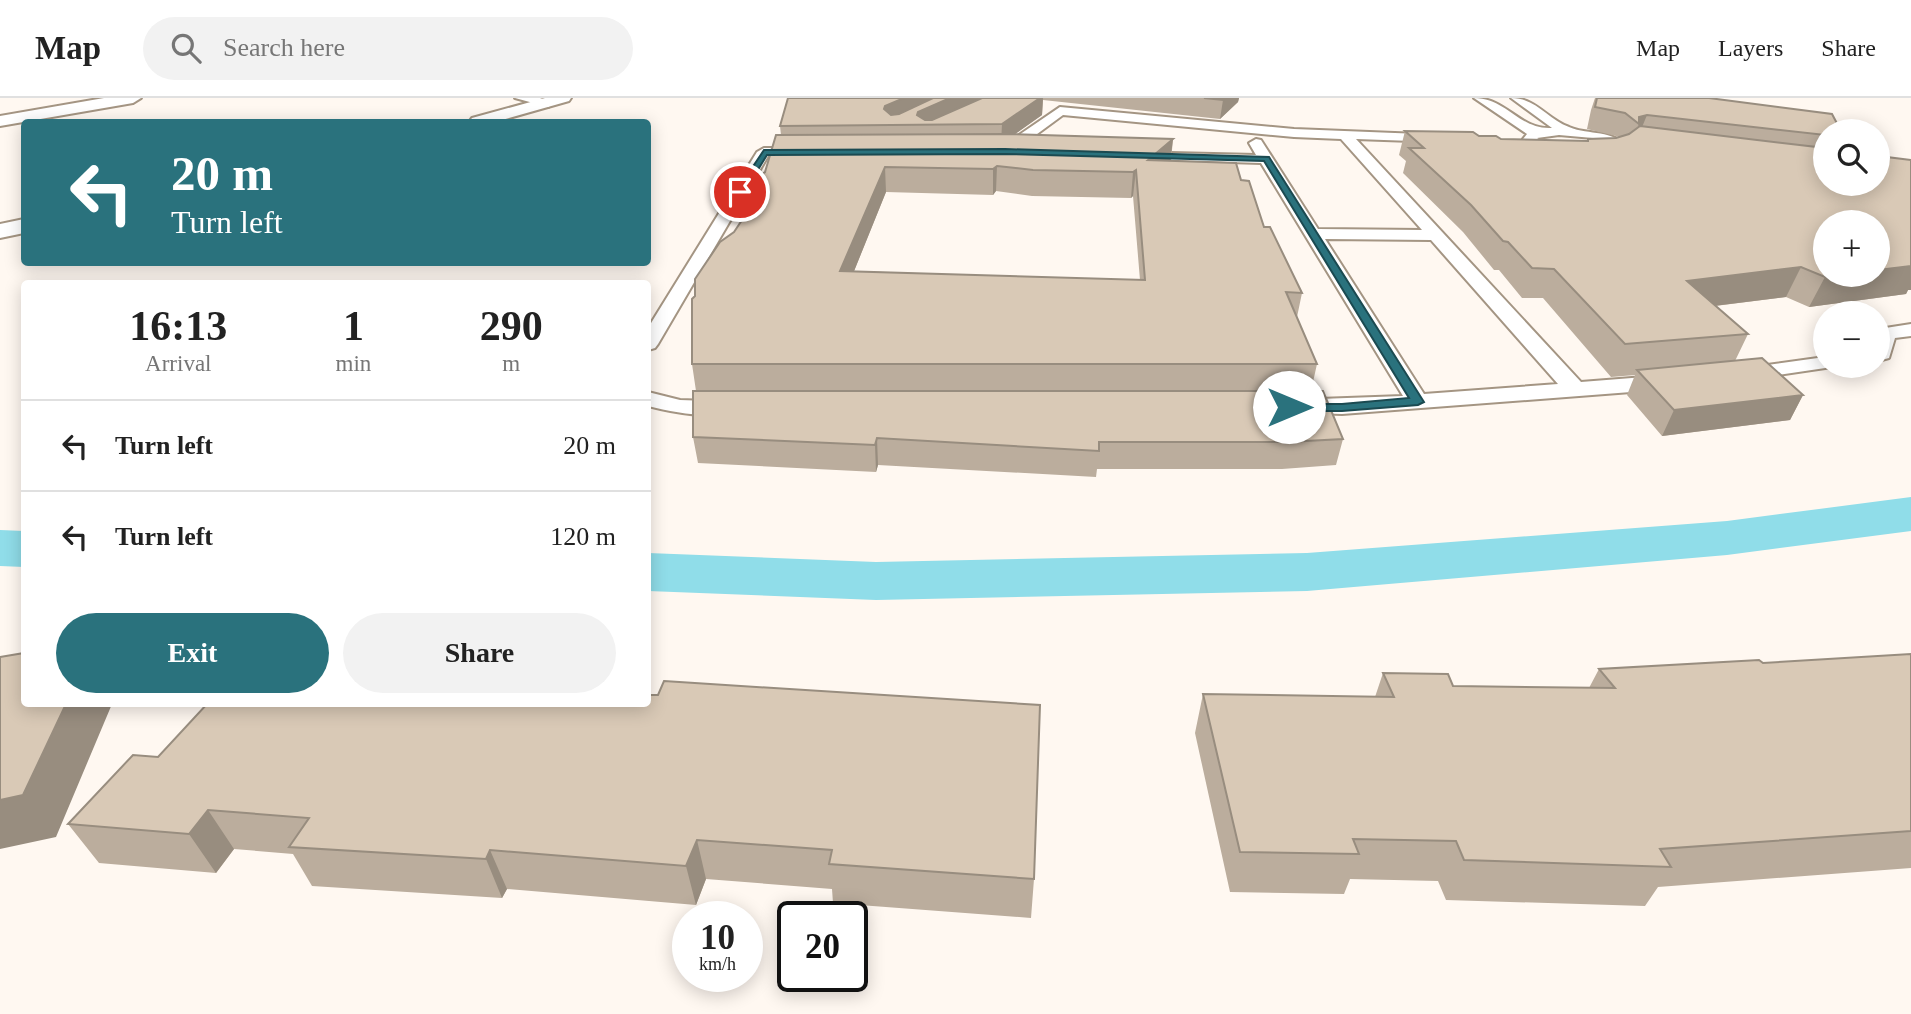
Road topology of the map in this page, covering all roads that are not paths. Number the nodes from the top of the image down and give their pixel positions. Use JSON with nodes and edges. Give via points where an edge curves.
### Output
{"nodes":[{"id":1,"x":64,"y":98,"type":"edge"},
{"id":2,"x":134,"y":98,"type":"edge"},
{"id":3,"x":522,"y":98,"type":"edge"},
{"id":4,"x":1480,"y":98,"type":"edge"},
{"id":5,"x":1517,"y":98,"type":"edge"},
{"id":6,"x":556,"y":100,"type":"edge"},
{"id":7,"x":1037,"y":108,"type":"dead end"},
{"id":8,"x":0,"y":109,"type":"edge"},
{"id":9,"x":1060,"y":111,"type":"junction"},
{"id":10,"x":489,"y":119,"type":"edge"},
{"id":11,"x":0,"y":121,"type":"edge"},
{"id":12,"x":1247,"y":129,"type":"junction"},
{"id":13,"x":1567,"y":132,"type":"junction"},
{"id":14,"x":1345,"y":135,"type":"junction"},
{"id":15,"x":1532,"y":138,"type":"junction"},
{"id":16,"x":1448,"y":139,"type":"edge"},
{"id":17,"x":831,"y":152,"type":"edge"},
{"id":18,"x":1033,"y":152,"type":"edge"},
{"id":19,"x":1115,"y":155,"type":"edge"},
{"id":20,"x":1266,"y":159,"type":"junction"},
{"id":21,"x":21,"y":227,"type":"edge"},
{"id":22,"x":0,"y":231,"type":"edge"},
{"id":23,"x":1313,"y":234,"type":"junction"},
{"id":24,"x":1436,"y":235,"type":"junction"},
{"id":25,"x":1911,"y":330,"type":"edge"},
{"id":26,"x":1890,"y":333,"type":"edge"},
{"id":27,"x":651,"y":339,"type":"edge"},
{"id":28,"x":1813,"y":365,"type":"edge"},
{"id":29,"x":1720,"y":378,"type":"edge"},
{"id":30,"x":1694,"y":380,"type":"edge"},
{"id":31,"x":1575,"y":389,"type":"junction"},
{"id":32,"x":651,"y":400,"type":"edge"},
{"id":33,"x":1418,"y":402,"type":"junction"},
{"id":34,"x":746,"y":407,"type":"edge"},
{"id":35,"x":1272,"y":407,"type":"edge"}],
"edges":[{"from":1,"to":8,"type":"main road"},
{"from":2,"to":11,"type":"main road"},
{"from":3,"to":6,"type":"lane"},
{"from":4,"to":15,"type":"lane"},
{"from":5,"to":13,"type":"lane"},
{"from":6,"to":10,"type":"main road"},
{"from":7,"to":9,"type":"lane"},
{"from":9,"to":12,"type":"lane"},
{"from":9,"to":18,"type":"lane","via":[[998,151]]},
{"from":12,"to":14,"type":"lane"},
{"from":12,"to":20,"type":"lane"},
{"from":13,"to":15,"type":"lane"},
{"from":13,"to":15,"type":"lane","via":[[1617,143],[1622,149],[1591,155],[1553,150]]},
{"from":14,"to":16,"type":"lane"},
{"from":14,"to":24,"type":"lane"},
{"from":17,"to":27,"type":"lane","via":[[764,152]]},
{"from":19,"to":20,"type":"lane"},
{"from":20,"to":23,"type":"lane"},
{"from":21,"to":22,"type":"main road"},
{"from":23,"to":24,"type":"lane"},
{"from":23,"to":33,"type":"lane"},
{"from":24,"to":31,"type":"lane"},
{"from":25,"to":26,"type":"lane"},
{"from":28,"to":29,"type":"lane"},
{"from":30,"to":31,"type":"lane"},
{"from":31,"to":33,"type":"lane"},
{"from":32,"to":34,"type":"lane","via":[[680,407]]},
{"from":33,"to":35,"type":"lane"}]}
